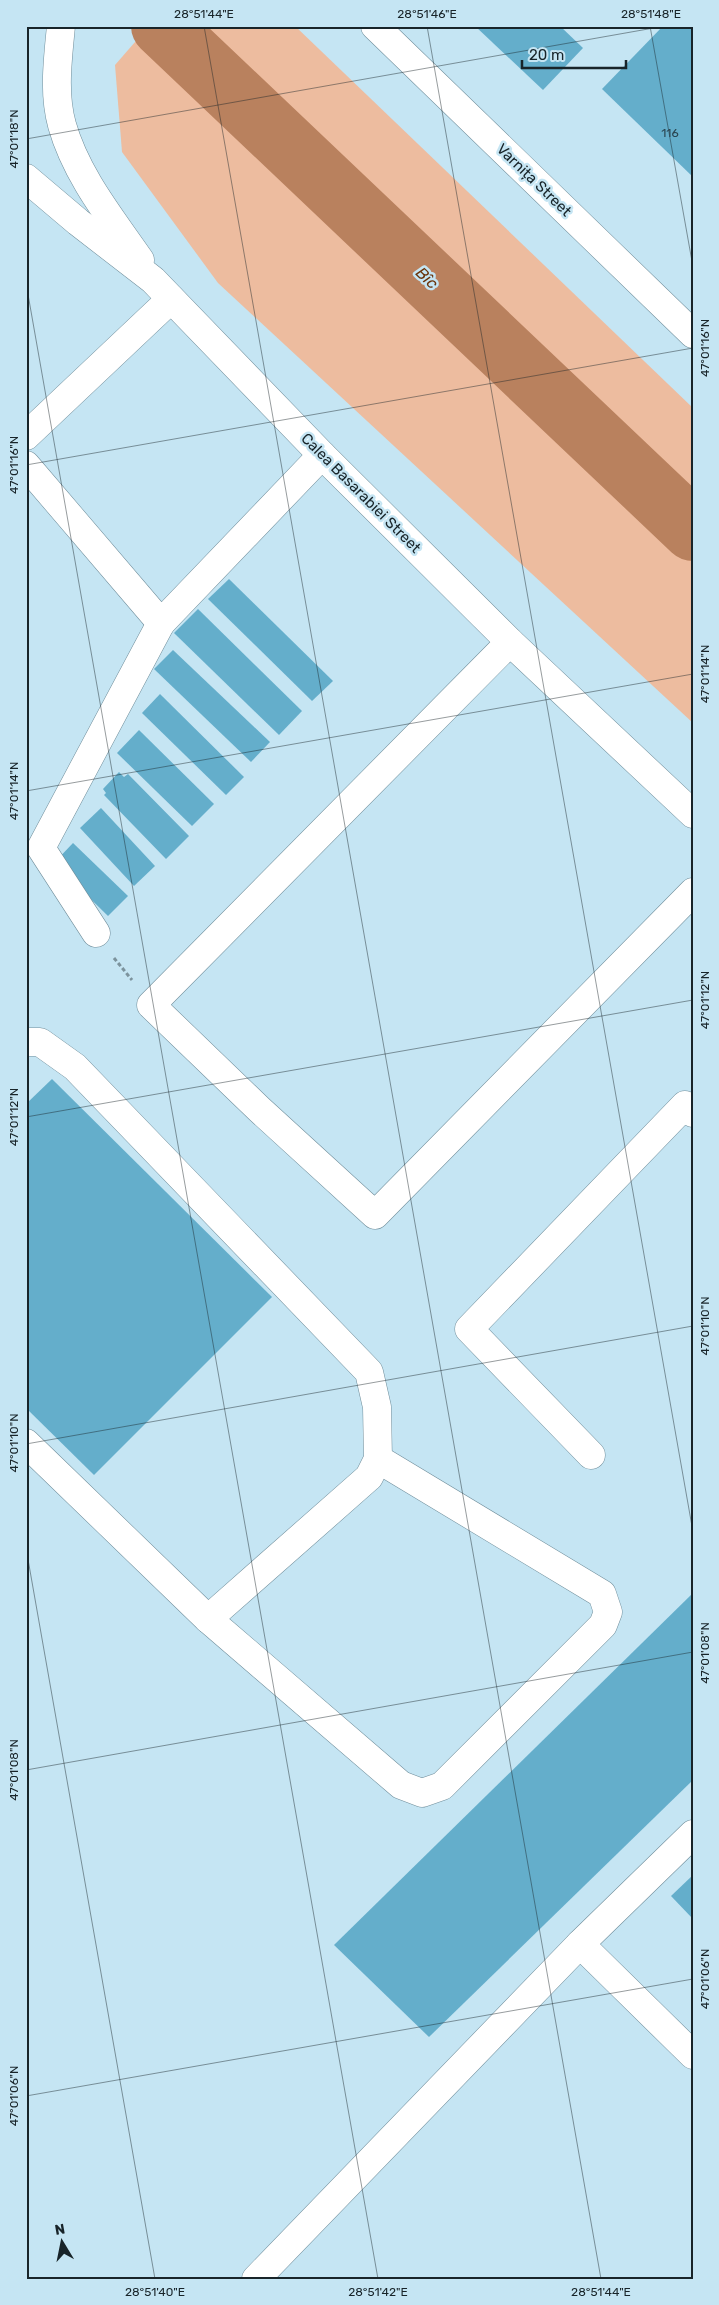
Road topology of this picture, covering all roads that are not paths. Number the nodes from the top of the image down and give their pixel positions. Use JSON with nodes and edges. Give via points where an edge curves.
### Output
{"nodes":[{"id":1,"x":60,"y":26,"type":"edge"},
{"id":2,"x":375,"y":26,"type":"edge"},
{"id":3,"x":26,"y":178,"type":"edge"},
{"id":4,"x":162,"y":289,"type":"junction"},
{"id":5,"x":693,"y":334,"type":"edge"},
{"id":6,"x":26,"y":436,"type":"edge"},
{"id":7,"x":322,"y":455,"type":"junction"},
{"id":8,"x":26,"y":465,"type":"edge"},
{"id":9,"x":161,"y":623,"type":"junction"},
{"id":10,"x":510,"y":642,"type":"junction"},
{"id":11,"x":693,"y":814,"type":"edge"},
{"id":12,"x":693,"y":892,"type":"edge"},
{"id":13,"x":96,"y":933,"type":"road end"},
{"id":14,"x":26,"y":1042,"type":"edge"},
{"id":15,"x":693,"y":1113,"type":"edge"},
{"id":16,"x":26,"y":1443,"type":"edge"},
{"id":17,"x":591,"y":1455,"type":"dead end"},
{"id":18,"x":378,"y":1459,"type":"junction"},
{"id":19,"x":208,"y":1619,"type":"junction"},
{"id":20,"x":693,"y":1834,"type":"edge"},
{"id":21,"x":580,"y":1944,"type":"junction"},
{"id":22,"x":693,"y":2055,"type":"edge"},
{"id":23,"x":256,"y":2279,"type":"edge"}],
"edges":[{"from":1,"to":4,"type":"main road","via":[[57,84],[62,124],[77,163],[98,199]]},
{"from":2,"to":5,"type":"main road","name":"Varnița Street"},
{"from":3,"to":4,"type":"main road","name":"Calea Basarabiei Street"},
{"from":4,"to":6,"type":"main road"},
{"from":4,"to":7,"type":"main road","name":"Calea Basarabiei Street"},
{"from":7,"to":9,"type":"main road"},
{"from":7,"to":10,"type":"main road","name":"Calea Basarabiei Street"},
{"from":8,"to":9,"type":"main road"},
{"from":9,"to":13,"type":"main road","via":[[41,848]]},
{"from":10,"to":11,"type":"main road","name":"Calea Basarabiei Street"},
{"from":10,"to":12,"type":"main road","via":[[151,1005],[375,1215]]},
{"from":14,"to":18,"type":"main road","via":[[40,1042],[75,1067],[369,1372],[377,1407]]},
{"from":15,"to":17,"type":"main road","via":[[685,1105],[469,1329]]},
{"from":16,"to":19,"type":"main road"},
{"from":18,"to":19,"type":"main road","via":[[369,1477]]},
{"from":18,"to":19,"type":"main road","via":[[602,1594],[608,1612],[603,1625],[442,1786],[422,1793],[401,1785]]},
{"from":20,"to":21,"type":"main road"},
{"from":21,"to":22,"type":"main road"},
{"from":21,"to":23,"type":"main road"}]}
